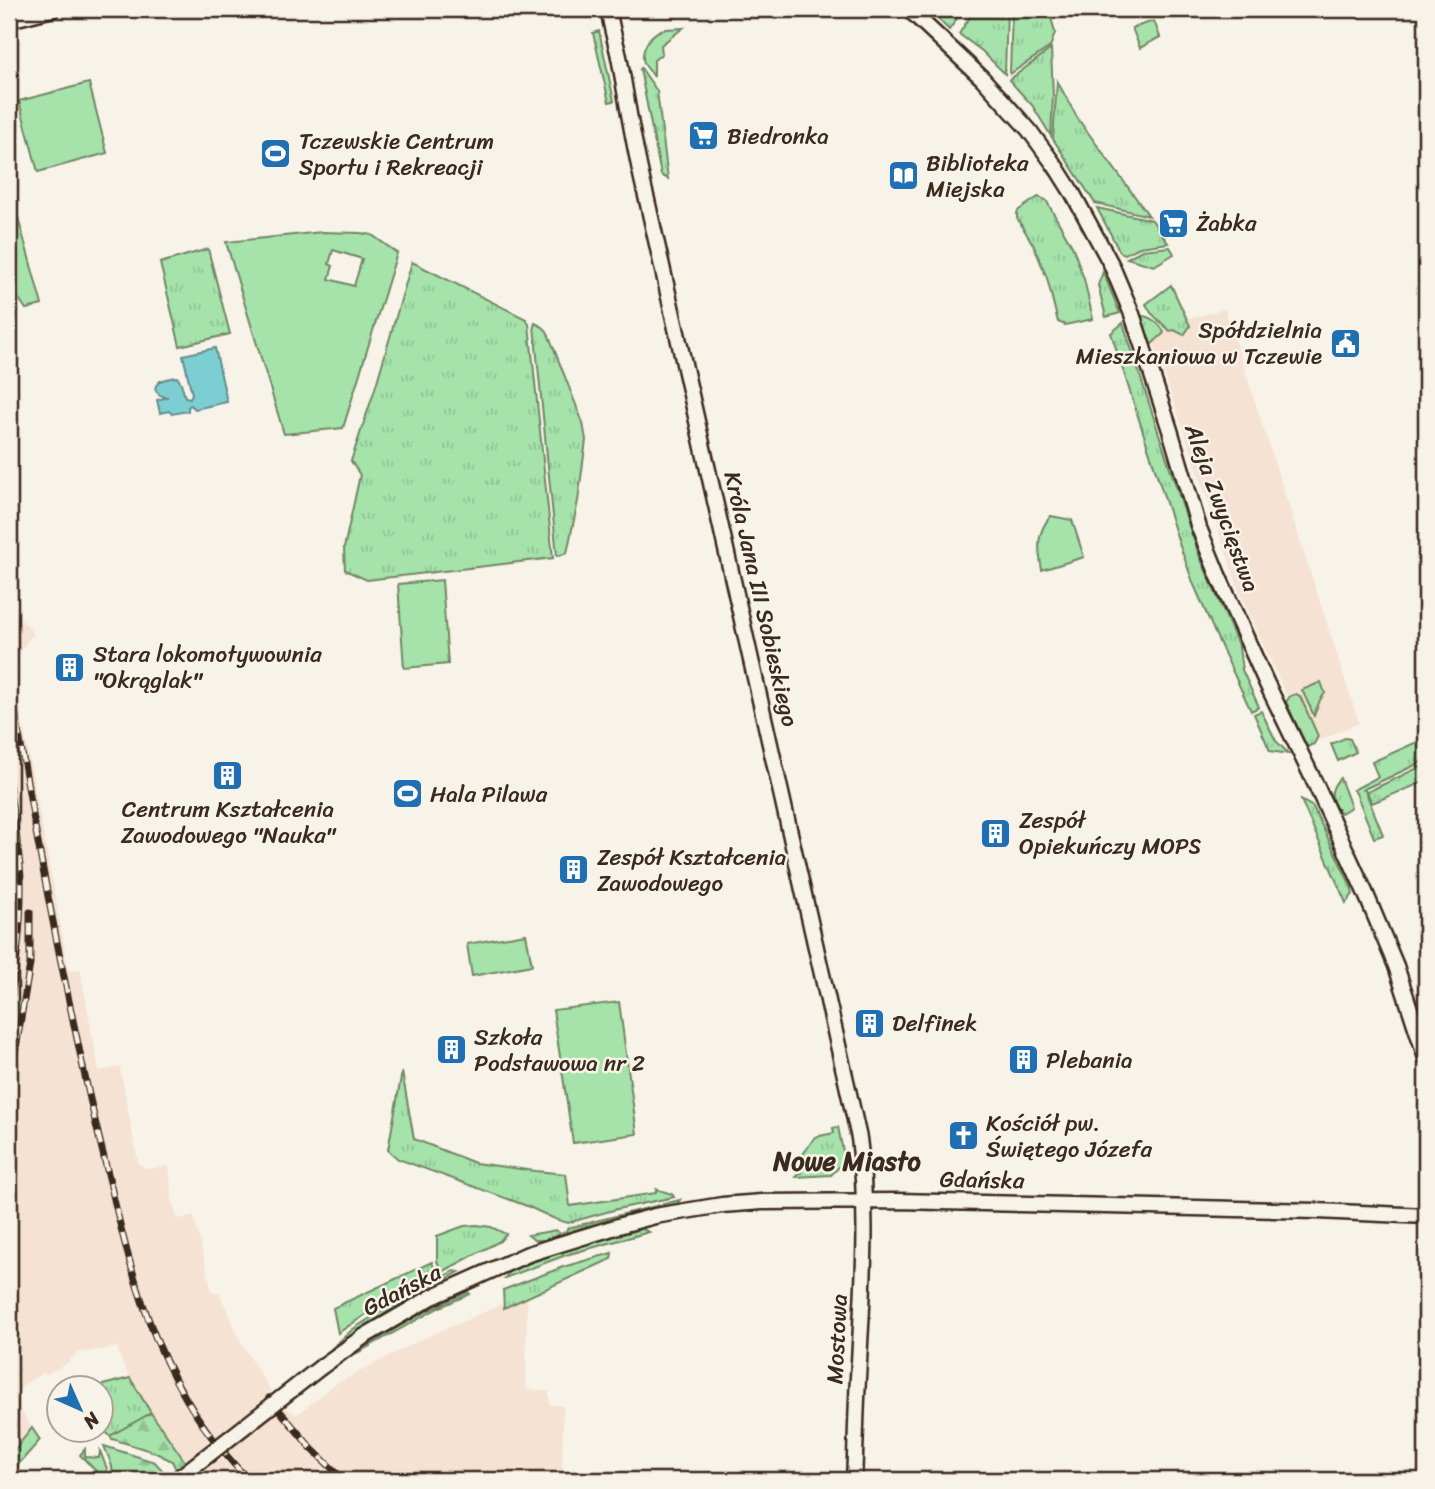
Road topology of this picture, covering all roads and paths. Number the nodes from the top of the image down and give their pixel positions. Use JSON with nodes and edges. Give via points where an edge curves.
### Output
{"nodes":[{"id":1,"x":53,"y":9,"type":"edge"},
{"id":2,"x":609,"y":9,"type":"edge"},
{"id":3,"x":911,"y":10,"type":"edge"},
{"id":4,"x":9,"y":20,"type":"edge"},
{"id":5,"x":1426,"y":1058,"type":"edge"},
{"id":6,"x":865,"y":1201,"type":"junction"},
{"id":7,"x":1426,"y":1216,"type":"edge"},
{"id":8,"x":176,"y":1480,"type":"edge"},
{"id":9,"x":854,"y":1480,"type":"edge"}],
"edges":[{"from":1,"to":4,"type":"street"},
{"from":2,"to":6,"type":"street","name":"Króla Jana III Sobieskiego","via":[[639,169],[850,1091]]},
{"from":3,"to":5,"type":"street","name":"Aleja Zwycięstwa","via":[[1029,130],[1073,194],[1111,264],[1132,314],[1217,575],[1365,892],[1396,965]]},
{"from":6,"to":7,"type":"street","name":"Gdańska"},
{"from":6,"to":8,"type":"street","name":"Gdańska","bridge":true,"via":[[722,1205],[655,1216],[528,1255],[387,1322],[321,1367]]},
{"from":6,"to":9,"type":"street","name":"Mostowa"}]}
